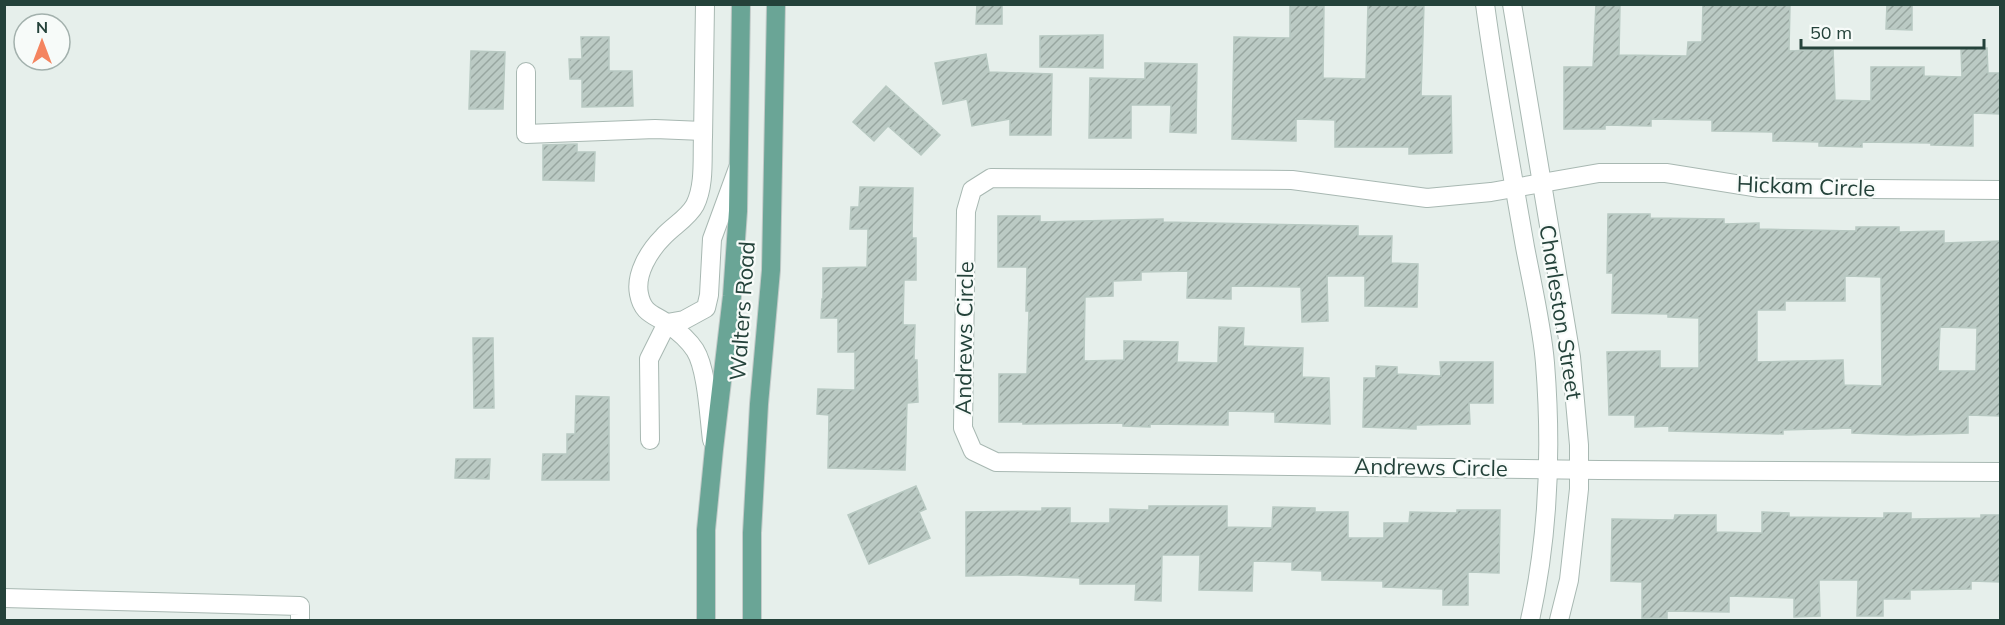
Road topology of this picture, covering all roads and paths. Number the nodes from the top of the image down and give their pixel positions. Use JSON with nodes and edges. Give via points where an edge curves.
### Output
{"nodes":[{"id":1,"x":705,"y":4,"type":"edge"},
{"id":2,"x":741,"y":4,"type":"edge"},
{"id":3,"x":776,"y":4,"type":"edge"},
{"id":4,"x":1485,"y":4,"type":"edge"},
{"id":5,"x":1512,"y":4,"type":"edge"},
{"id":6,"x":526,"y":72,"type":"dead end"},
{"id":7,"x":703,"y":131,"type":"junction"},
{"id":8,"x":739,"y":166,"type":"junction"},
{"id":9,"x":1541,"y":183,"type":"junction"},
{"id":10,"x":1515,"y":188,"type":"junction"},
{"id":11,"x":2001,"y":190,"type":"edge"},
{"id":12,"x":667,"y":323,"type":"junction"},
{"id":13,"x":650,"y":440,"type":"dead end"},
{"id":14,"x":714,"y":449,"type":"junction"},
{"id":15,"x":1549,"y":469,"type":"junction"},
{"id":16,"x":1580,"y":470,"type":"junction"},
{"id":17,"x":2001,"y":472,"type":"edge"},
{"id":18,"x":4,"y":598,"type":"edge"},
{"id":19,"x":300,"y":621,"type":"edge"},
{"id":20,"x":706,"y":621,"type":"edge"},
{"id":21,"x":752,"y":621,"type":"edge"},
{"id":22,"x":1530,"y":621,"type":"edge"},
{"id":23,"x":1560,"y":621,"type":"edge"}],
"edges":[{"from":1,"to":7,"type":"street","name":"Walters Road"},
{"from":2,"to":8,"type":"main road","name":"Walters Road"},
{"from":3,"to":21,"type":"main road","name":"Walters Road","via":[[771,270],[752,533]]},
{"from":4,"to":10,"type":"street","name":"Charleston Street"},
{"from":5,"to":9,"type":"street","name":"Charleston Street"},
{"from":6,"to":7,"type":"street","via":[[526,134]]},
{"from":7,"to":12,"type":"street","name":"Walters Road","via":[[702,174],[695,204],[663,236],[638,279],[644,308]]},
{"from":8,"to":12,"type":"street","name":"Walters Road","via":[[712,239],[706,308],[684,320]]},
{"from":8,"to":14,"type":"main road","name":"Walters Road","via":[[732,297]]},
{"from":9,"to":10,"type":"street","name":"Andrews Circle"},
{"from":9,"to":11,"type":"street","name":"Hickam Circle","via":[[1599,173],[1666,173],[1760,188]]},
{"from":9,"to":16,"type":"street","name":"Charleston Street","via":[[1571,357]]},
{"from":10,"to":15,"type":"street","name":"Charleston Street","via":[[1545,361]]},
{"from":10,"to":15,"type":"street","name":"Andrews Circle","via":[[1427,198],[1292,180],[991,177],[972,190],[966,211],[963,428],[973,451],[996,462]]},
{"from":12,"to":13,"type":"street","via":[[649,359]]},
{"from":12,"to":14,"type":"street","name":"Walters Road","via":[[696,351]]},
{"from":14,"to":20,"type":"main road","name":"Walters Road","via":[[706,530]]},
{"from":15,"to":16,"type":"street","name":"Andrews Circle"},
{"from":15,"to":22,"type":"street","name":"Charleston Street","via":[[1540,573]]},
{"from":16,"to":17,"type":"street"},
{"from":16,"to":23,"type":"street","name":"Charleston Street","via":[[1569,580]]},
{"from":18,"to":19,"type":"street","via":[[300,606]]}]}
